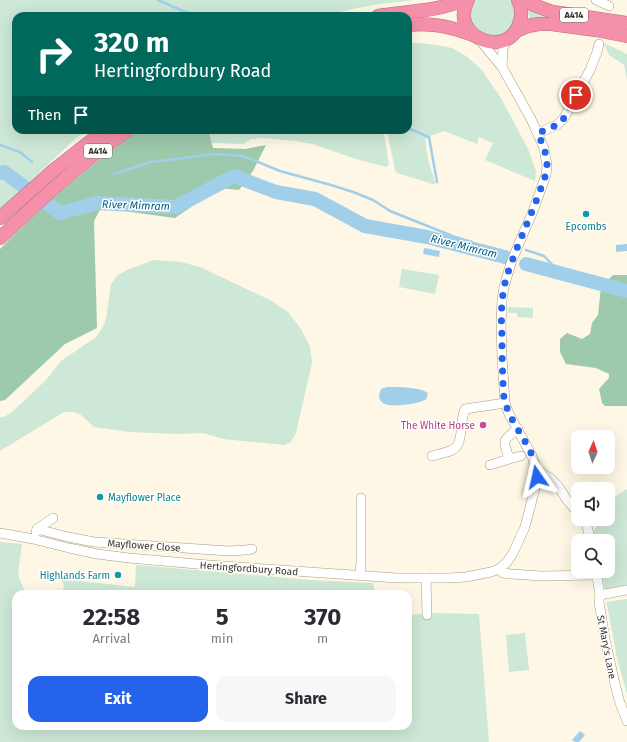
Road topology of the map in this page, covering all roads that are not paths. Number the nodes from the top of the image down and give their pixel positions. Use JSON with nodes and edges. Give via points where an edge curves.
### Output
{"nodes":[{"id":1,"x":463,"y":0,"type":"edge"},
{"id":2,"x":468,"y":0,"type":"edge"},
{"id":3,"x":518,"y":0,"type":"edge"},
{"id":4,"x":523,"y":0,"type":"edge"},
{"id":5,"x":596,"y":0,"type":"edge"},
{"id":6,"x":609,"y":6,"type":"dead end"},
{"id":7,"x":410,"y":12,"type":"edge"},
{"id":8,"x":627,"y":23,"type":"edge"},
{"id":9,"x":412,"y":25,"type":"edge"},
{"id":10,"x":511,"y":35,"type":"junction"},
{"id":11,"x":627,"y":36,"type":"edge"},
{"id":12,"x":476,"y":37,"type":"junction"},
{"id":13,"x":598,"y":44,"type":"dead end"},
{"id":14,"x":502,"y":67,"type":"junction"},
{"id":15,"x":538,"y":133,"type":"junction"},
{"id":16,"x":100,"y":134,"type":"edge"},
{"id":17,"x":122,"y":134,"type":"edge"},
{"id":18,"x":0,"y":218,"type":"edge"},
{"id":19,"x":0,"y":238,"type":"edge"},
{"id":20,"x":505,"y":404,"type":"junction"},
{"id":21,"x":518,"y":429,"type":"junction"},
{"id":22,"x":432,"y":456,"type":"dead end"},
{"id":23,"x":521,"y":456,"type":"dead end"},
{"id":24,"x":509,"y":459,"type":"junction"},
{"id":25,"x":490,"y":465,"type":"dead end"},
{"id":26,"x":536,"y":470,"type":"junction"},
{"id":27,"x":361,"y":498,"type":"dead end"},
{"id":28,"x":571,"y":504,"type":"edge"},
{"id":29,"x":53,"y":518,"type":"dead end"},
{"id":30,"x":37,"y":529,"type":"junction"},
{"id":31,"x":0,"y":533,"type":"edge"},
{"id":32,"x":33,"y":539,"type":"junction"},
{"id":33,"x":252,"y":549,"type":"dead end"},
{"id":34,"x":499,"y":569,"type":"junction"},
{"id":35,"x":571,"y":574,"type":"edge"},
{"id":36,"x":360,"y":575,"type":"junction"},
{"id":37,"x":426,"y":578,"type":"junction"},
{"id":38,"x":598,"y":578,"type":"edge"},
{"id":39,"x":627,"y":590,"type":"edge"},
{"id":40,"x":600,"y":595,"type":"junction"},
{"id":41,"x":427,"y":616,"type":"dead end"},
{"id":42,"x":627,"y":721,"type":"edge"}],
"edges":[{"from":1,"to":7,"type":"highway","via":[[445,7]]},
{"from":2,"to":12,"type":"highway","via":[[464,17],[469,30]]},
{"from":3,"to":10,"type":"highway","via":[[521,17],[519,25]]},
{"from":4,"to":8,"type":"highway","number":"A414","via":[[553,12]]},
{"from":5,"to":6,"type":"street"},
{"from":9,"to":12,"type":"highway","via":[[442,26]]},
{"from":10,"to":11,"type":"highway","number":"A414","via":[[528,26],[551,24]]},
{"from":10,"to":12,"type":"highway","via":[[500,42],[485,41]]},
{"from":10,"to":14,"type":"street","via":[[503,49]]},
{"from":12,"to":14,"type":"street"},
{"from":13,"to":15,"type":"street","via":[[590,70],[564,118],[557,125]]},
{"from":14,"to":15,"type":"street"},
{"from":15,"to":20,"type":"street","via":[[545,153],[546,175],[504,287],[502,357]]},
{"from":16,"to":18,"type":"highway","number":"A414","via":[[55,169]]},
{"from":17,"to":19,"type":"highway","number":"A414","via":[[69,175]]},
{"from":20,"to":21,"type":"street"},
{"from":20,"to":22,"type":"street","via":[[465,409],[458,446]]},
{"from":21,"to":24,"type":"street","via":[[504,442]]},
{"from":21,"to":26,"type":"street","via":[[530,450]]},
{"from":23,"to":24,"type":"street"},
{"from":24,"to":25,"type":"street"},
{"from":26,"to":28,"type":"street","via":[[550,478]]},
{"from":26,"to":34,"type":"street","via":[[536,488],[525,527],[513,553]]},
{"from":27,"to":36,"type":"street"},
{"from":29,"to":30,"type":"street"},
{"from":30,"to":32,"type":"street"},
{"from":30,"to":33,"type":"street","name":"Mayflower Close","via":[[94,542],[229,551]]},
{"from":31,"to":32,"type":"street","name":"Hertingfordbury Road"},
{"from":32,"to":36,"type":"street","name":"Hertingfordbury Road","via":[[97,554],[129,558]]},
{"from":34,"to":35,"type":"street","via":[[503,573],[517,575]]},
{"from":34,"to":37,"type":"street","name":"Hertingfordbury Road","via":[[466,577]]},
{"from":36,"to":37,"type":"street","name":"Hertingfordbury Road"},
{"from":37,"to":41,"type":"street"},
{"from":38,"to":40,"type":"street","name":"St Mary's Lane"},
{"from":39,"to":40,"type":"street"},
{"from":40,"to":42,"type":"street","name":"St Mary's Lane","via":[[609,658]]}]}
